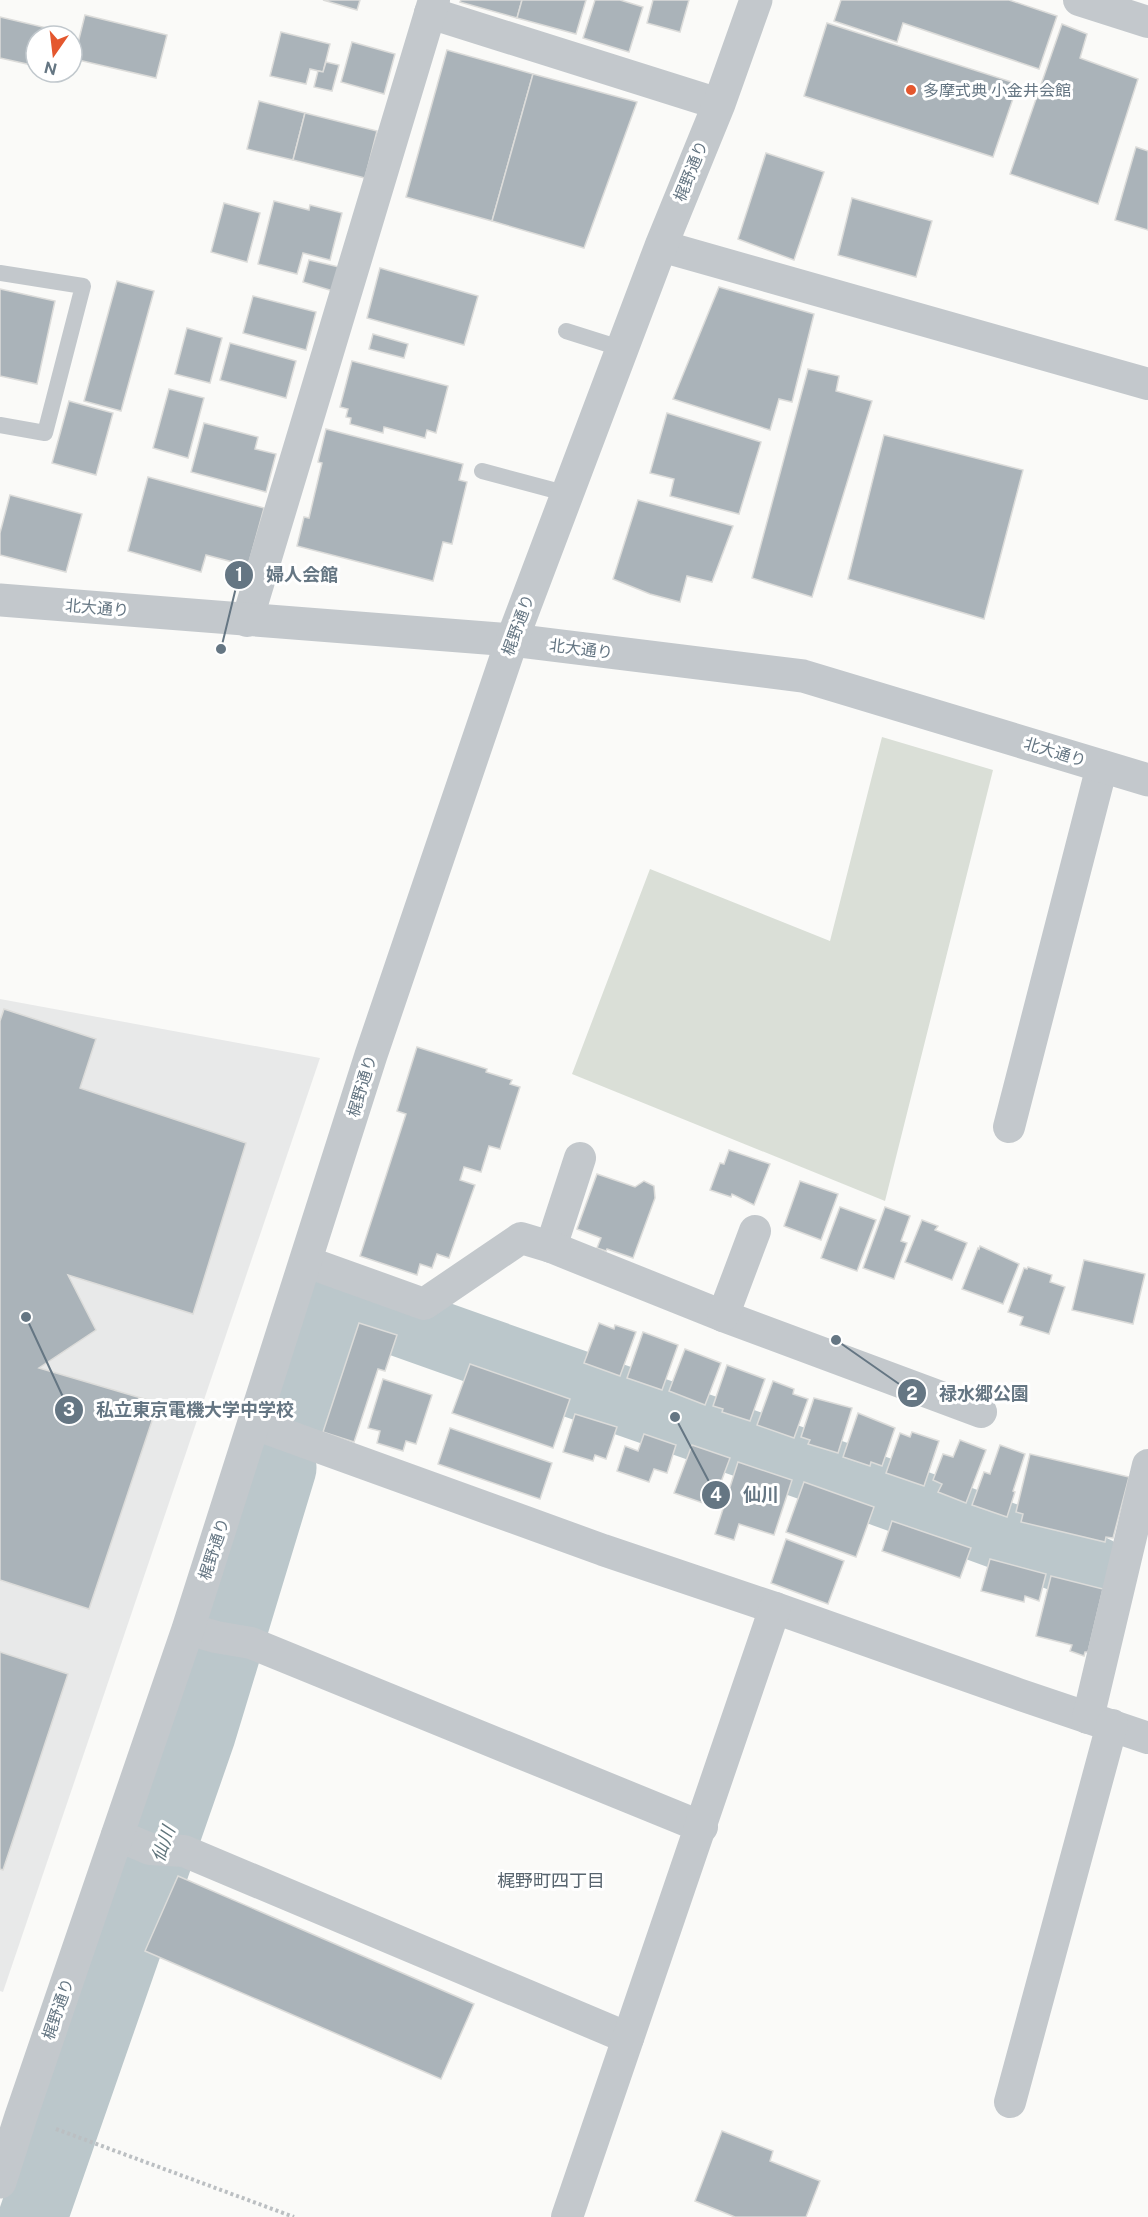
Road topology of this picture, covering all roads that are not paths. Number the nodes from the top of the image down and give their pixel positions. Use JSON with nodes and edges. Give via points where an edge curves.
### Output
{"nodes":[{"id":1,"x":756,"y":0,"type":"edge"},
{"id":2,"x":1078,"y":0,"type":"edge"},
{"id":3,"x":432,"y":6,"type":"edge"},
{"id":4,"x":1148,"y":22,"type":"edge"},
{"id":5,"x":719,"y":104,"type":"junction"},
{"id":6,"x":661,"y":246,"type":"junction"},
{"id":7,"x":0,"y":273,"type":"edge"},
{"id":8,"x":566,"y":332,"type":"dead end"},
{"id":9,"x":623,"y":349,"type":"junction"},
{"id":10,"x":1148,"y":384,"type":"edge"},
{"id":11,"x":0,"y":425,"type":"edge"},
{"id":12,"x":482,"y":471,"type":"dead end"},
{"id":13,"x":568,"y":494,"type":"junction"},
{"id":14,"x":0,"y":600,"type":"edge"},
{"id":15,"x":247,"y":621,"type":"junction"},
{"id":16,"x":512,"y":640,"type":"junction"},
{"id":17,"x":1102,"y":766,"type":"junction"},
{"id":18,"x":1148,"y":780,"type":"edge"},
{"id":19,"x":1009,"y":1127,"type":"dead end"},
{"id":20,"x":580,"y":1158,"type":"dead end"},
{"id":21,"x":755,"y":1231,"type":"dead end"},
{"id":22,"x":551,"y":1247,"type":"junction"},
{"id":23,"x":307,"y":1262,"type":"junction"},
{"id":24,"x":723,"y":1316,"type":"junction"},
{"id":25,"x":981,"y":1412,"type":"dead end"},
{"id":26,"x":255,"y":1424,"type":"junction"},
{"id":27,"x":1148,"y":1465,"type":"edge"},
{"id":28,"x":775,"y":1608,"type":"junction"},
{"id":29,"x":202,"y":1633,"type":"junction"},
{"id":30,"x":1100,"y":1721,"type":"junction"},
{"id":31,"x":1148,"y":1738,"type":"edge"},
{"id":32,"x":702,"y":1827,"type":"junction"},
{"id":33,"x":117,"y":1835,"type":"junction"},
{"id":34,"x":628,"y":2038,"type":"junction"},
{"id":35,"x":1010,"y":2102,"type":"dead end"},
{"id":36,"x":2,"y":2170,"type":"edge"},
{"id":37,"x":567,"y":2217,"type":"edge"}],
"edges":[{"from":1,"to":5,"type":"street","name":"梶野通り"},
{"from":2,"to":4,"type":"street"},
{"from":3,"to":5,"type":"street"},
{"from":3,"to":15,"type":"street"},
{"from":5,"to":6,"type":"street","name":"梶野通り"},
{"from":6,"to":9,"type":"street","name":"梶野通り"},
{"from":6,"to":10,"type":"street"},
{"from":7,"to":11,"type":"lane","via":[[83,286],[45,433]]},
{"from":8,"to":9,"type":"lane"},
{"from":9,"to":13,"type":"street","name":"梶野通り"},
{"from":12,"to":13,"type":"lane"},
{"from":13,"to":16,"type":"street","name":"梶野通り"},
{"from":14,"to":15,"type":"street","name":"北大通り"},
{"from":15,"to":16,"type":"street","name":"北大通り"},
{"from":16,"to":17,"type":"street","name":"北大通り","via":[[803,676]]},
{"from":16,"to":23,"type":"street","name":"梶野通り","via":[[371,1055]]},
{"from":17,"to":18,"type":"street","name":"北大通り"},
{"from":17,"to":19,"type":"street"},
{"from":20,"to":22,"type":"street"},
{"from":21,"to":24,"type":"street"},
{"from":22,"to":23,"type":"street","via":[[521,1238],[424,1304]]},
{"from":22,"to":24,"type":"street"},
{"from":23,"to":26,"type":"street","name":"梶野通り"},
{"from":24,"to":25,"type":"street"},
{"from":26,"to":28,"type":"street"},
{"from":26,"to":29,"type":"street","name":"梶野通り"},
{"from":27,"to":30,"type":"street"},
{"from":28,"to":30,"type":"street"},
{"from":28,"to":32,"type":"street"},
{"from":29,"to":32,"type":"street","via":[[251,1643]]},
{"from":29,"to":33,"type":"street","name":"梶野通り"},
{"from":30,"to":31,"type":"street"},
{"from":30,"to":35,"type":"street"},
{"from":32,"to":34,"type":"street"},
{"from":33,"to":34,"type":"street","via":[[150,1849],[184,1851]]},
{"from":33,"to":36,"type":"street","name":"梶野通り"},
{"from":34,"to":37,"type":"street"}]}
